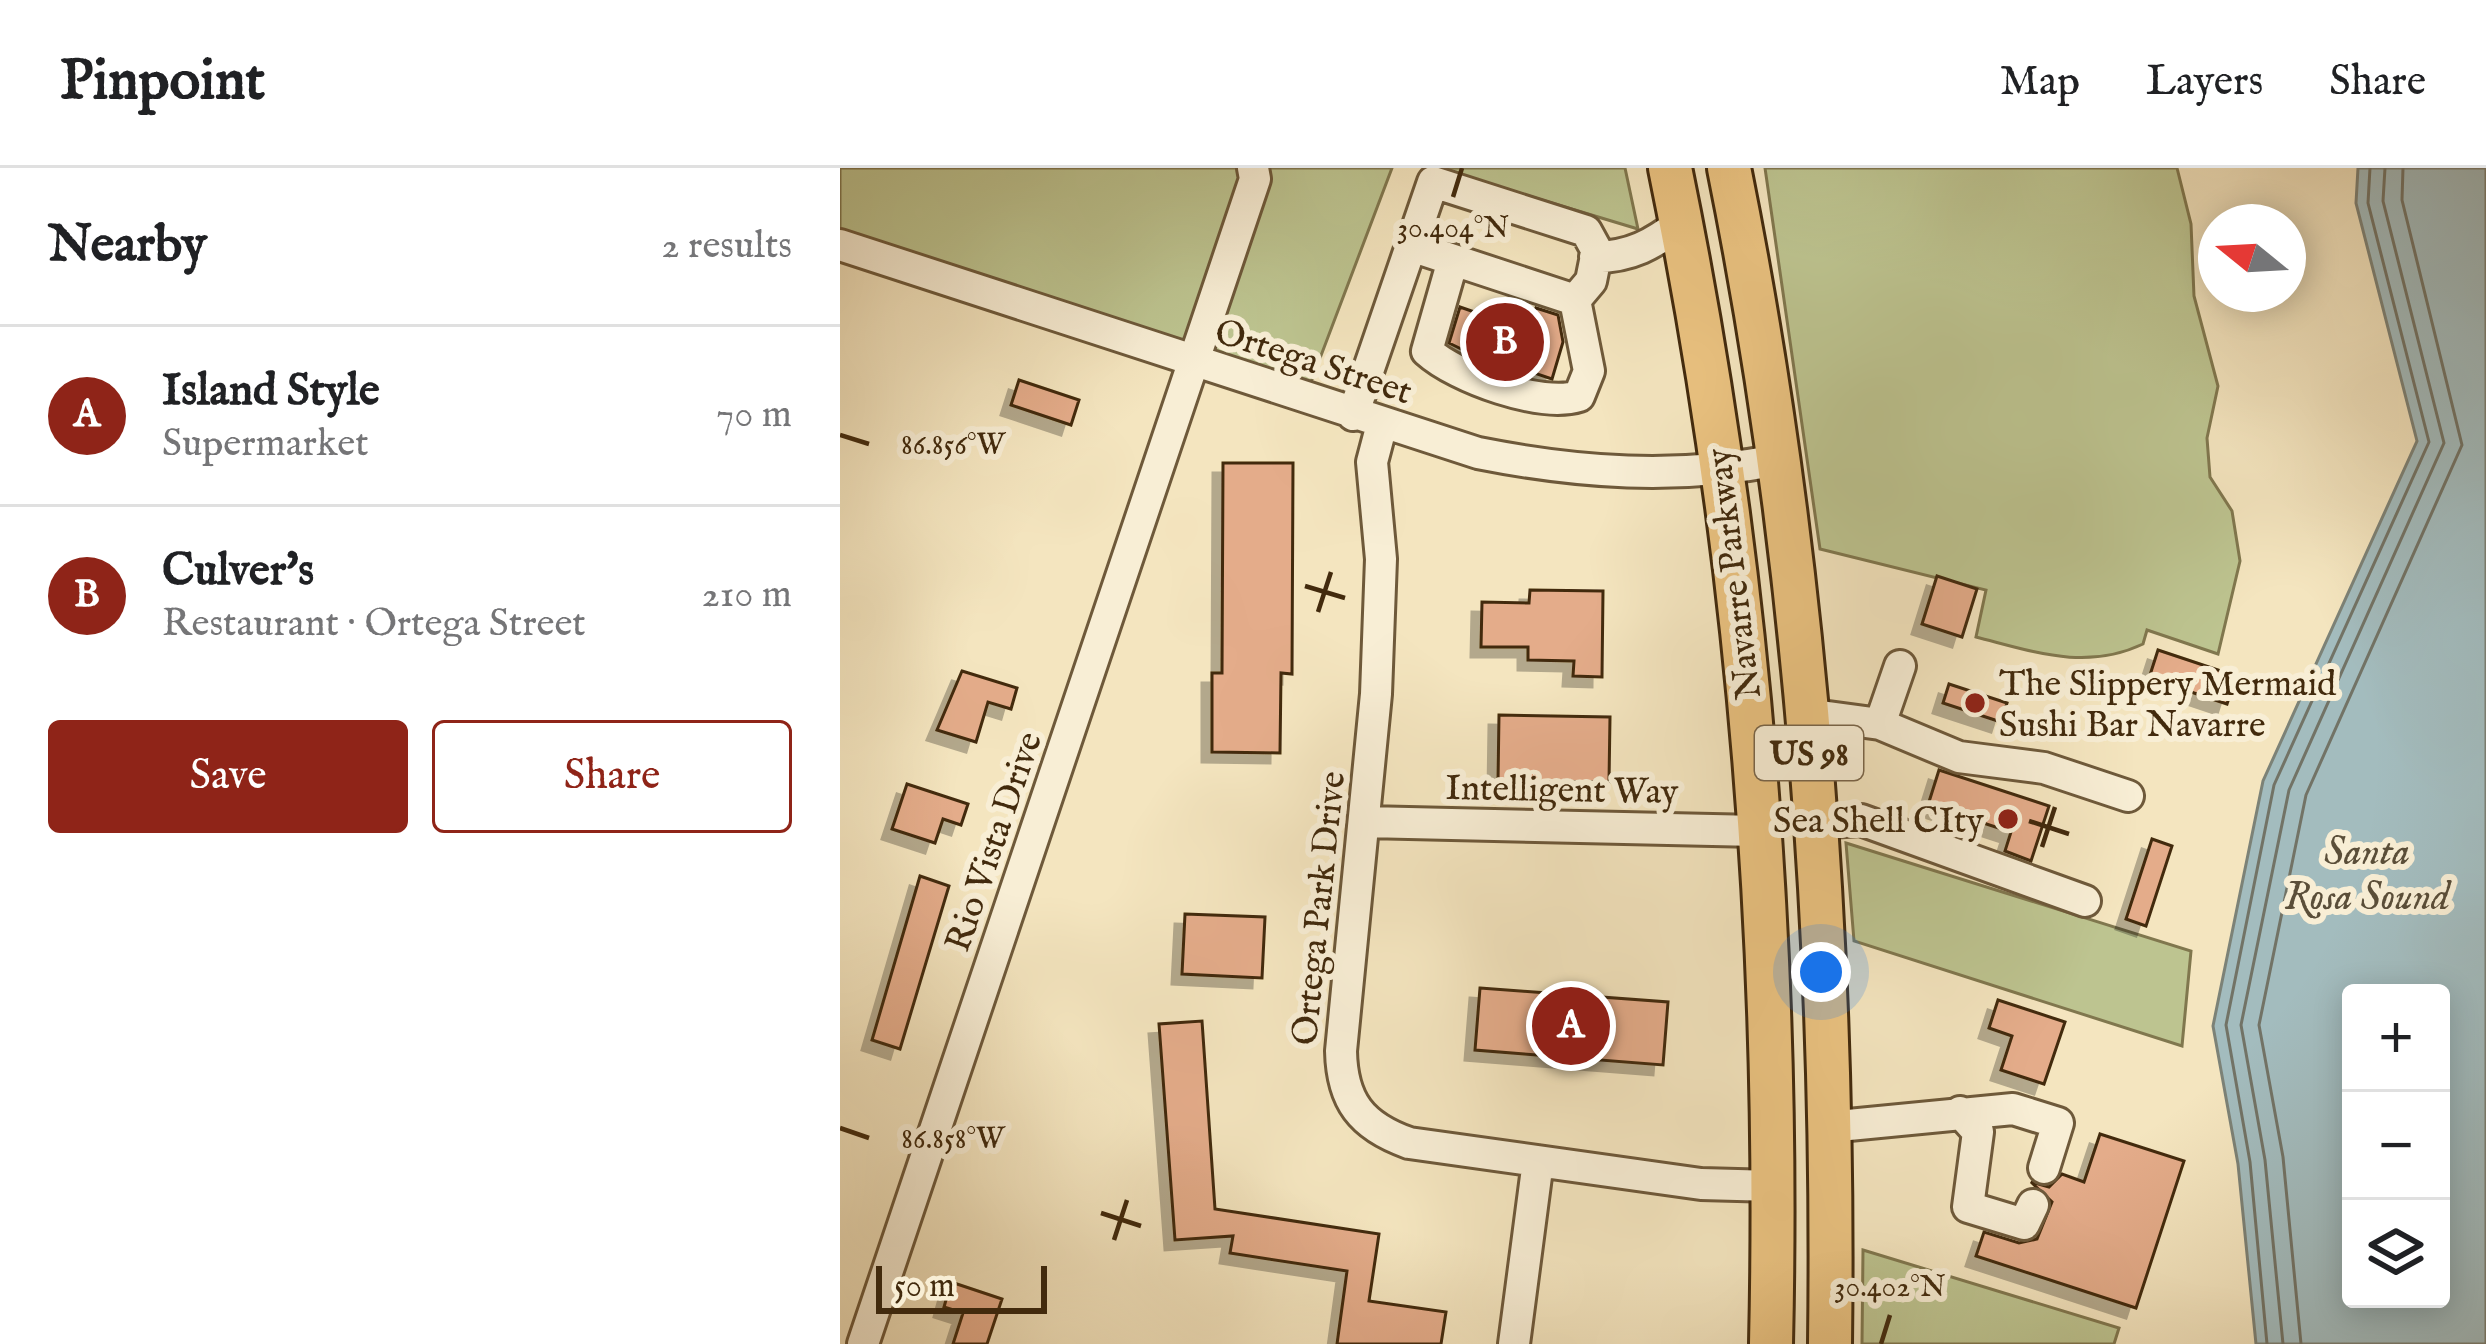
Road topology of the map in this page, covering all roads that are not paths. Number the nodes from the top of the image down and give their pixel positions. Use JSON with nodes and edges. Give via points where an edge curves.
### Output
{"nodes":[{"id":1,"x":1253,"y":168,"type":"edge"},
{"id":2,"x":1670,"y":168,"type":"edge"},
{"id":3,"x":1730,"y":168,"type":"edge"},
{"id":4,"x":1682,"y":223,"type":"junction"},
{"id":5,"x":840,"y":245,"type":"edge"},
{"id":6,"x":1412,"y":246,"type":"junction"},
{"id":7,"x":1595,"y":257,"type":"junction"},
{"id":8,"x":1453,"y":260,"type":"junction"},
{"id":9,"x":1575,"y":300,"type":"junction"},
{"id":10,"x":1196,"y":363,"type":"junction"},
{"id":11,"x":1368,"y":419,"type":"junction"},
{"id":12,"x":1778,"y":460,"type":"junction"},
{"id":13,"x":1721,"y":471,"type":"junction"},
{"id":14,"x":1900,"y":666,"type":"dead end"},
{"id":15,"x":1806,"y":714,"type":"junction"},
{"id":16,"x":1880,"y":724,"type":"junction"},
{"id":17,"x":2128,"y":796,"type":"dead end"},
{"id":18,"x":1366,"y":822,"type":"junction"},
{"id":19,"x":1814,"y":823,"type":"junction"},
{"id":20,"x":1757,"y":831,"type":"junction"},
{"id":21,"x":2085,"y":901,"type":"dead end"},
{"id":22,"x":1960,"y":1112,"type":"junction"},
{"id":23,"x":1828,"y":1127,"type":"junction"},
{"id":24,"x":1538,"y":1161,"type":"junction"},
{"id":25,"x":2044,"y":1168,"type":"dead end"},
{"id":26,"x":1774,"y":1186,"type":"junction"},
{"id":27,"x":2033,"y":1205,"type":"dead end"},
{"id":28,"x":862,"y":1344,"type":"edge"},
{"id":29,"x":1514,"y":1344,"type":"edge"},
{"id":30,"x":1772,"y":1344,"type":"edge"},
{"id":31,"x":1830,"y":1344,"type":"edge"}],
"edges":[{"from":1,"to":10,"type":"street","name":"Rio Vista Drive"},
{"from":2,"to":4,"type":"highway","name":"Navarre Parkway","number":"US 98"},
{"from":3,"to":12,"type":"highway","name":"Navarre Parkway","number":"US 98"},
{"from":4,"to":7,"type":"street","via":[[1654,244]]},
{"from":4,"to":13,"type":"highway","name":"Navarre Parkway","number":"US 98"},
{"from":5,"to":10,"type":"street","name":"Ortega Street"},
{"from":6,"to":7,"type":"street","name":"Ortega Park Drive","via":[[1433,182],[1586,231]]},
{"from":6,"to":8,"type":"street"},
{"from":6,"to":11,"type":"street","name":"Ortega Park Drive"},
{"from":7,"to":9,"type":"street","via":[[1591,281]]},
{"from":8,"to":9,"type":"street"},
{"from":8,"to":9,"type":"street","via":[[1427,351],[1530,397],[1556,403],[1579,396],[1589,371]]},
{"from":10,"to":11,"type":"street","name":"Ortega Street"},
{"from":10,"to":28,"type":"street","name":"Rio Vista Drive"},
{"from":11,"to":13,"type":"street","name":"Ortega Street","via":[[1557,469]]},
{"from":11,"to":18,"type":"street","name":"Ortega Park Drive","via":[[1381,559]]},
{"from":12,"to":13,"type":"street","name":"Ortega Street"},
{"from":12,"to":15,"type":"highway","name":"Navarre Parkway","number":"US 98"},
{"from":13,"to":20,"type":"highway","name":"Navarre Parkway","number":"US 98"},
{"from":14,"to":16,"type":"street"},
{"from":15,"to":16,"type":"street"},
{"from":15,"to":19,"type":"highway","name":"Navarre Parkway","number":"US 98"},
{"from":16,"to":17,"type":"street","via":[[1959,757],[2044,768]]},
{"from":18,"to":20,"type":"street","name":"Intelligent Way"},
{"from":18,"to":24,"type":"street","name":"Ortega Park Drive","via":[[1341,1051],[1348,1101],[1366,1121],[1409,1142]]},
{"from":19,"to":21,"type":"street","via":[[1861,820]]},
{"from":19,"to":23,"type":"highway","name":"Navarre Parkway","number":"US 98"},
{"from":20,"to":26,"type":"highway","name":"Navarre Parkway","number":"US 98"},
{"from":22,"to":23,"type":"street"},
{"from":22,"to":25,"type":"street","via":[[2014,1109],[2058,1124]]},
{"from":22,"to":27,"type":"street","via":[[1978,1132],[1969,1207],[2024,1224]]},
{"from":23,"to":31,"type":"highway","name":"Navarre Parkway","number":"US 98"},
{"from":24,"to":26,"type":"street","name":"Ortega Park Drive"},
{"from":24,"to":29,"type":"street"},
{"from":26,"to":30,"type":"highway","name":"Navarre Parkway","number":"US 98"}]}
